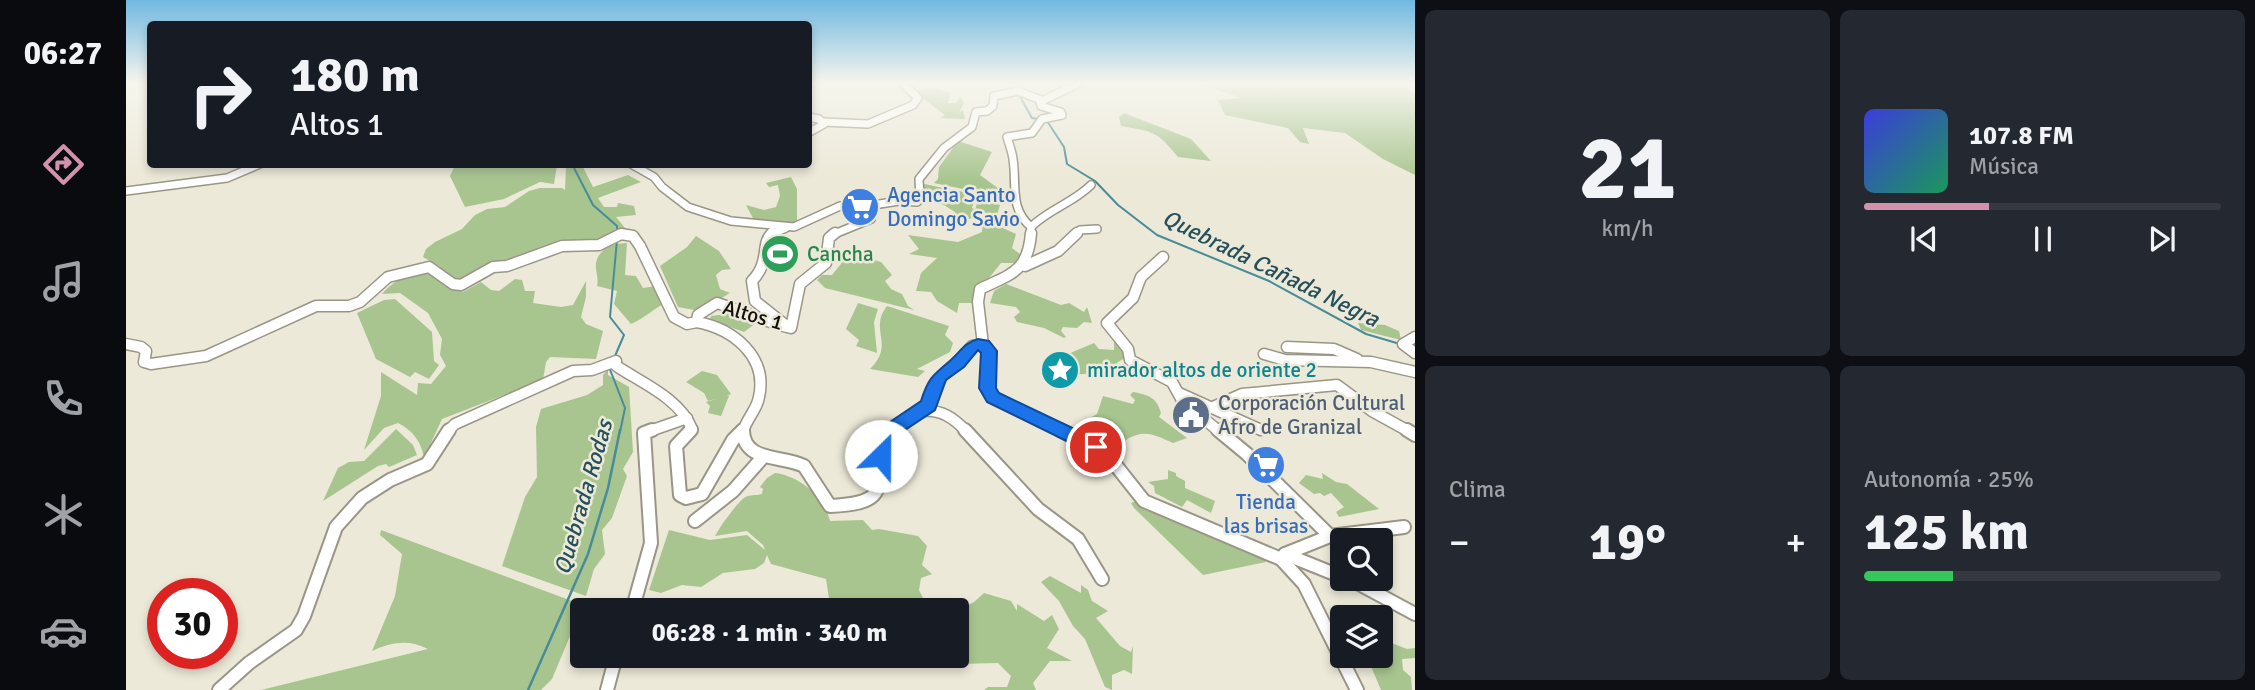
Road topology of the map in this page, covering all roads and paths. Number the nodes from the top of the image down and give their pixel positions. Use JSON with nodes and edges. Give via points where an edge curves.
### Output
{"nodes":[{"id":1,"x":887,"y":116,"type":"edge"},
{"id":2,"x":975,"y":116,"type":"edge"},
{"id":3,"x":1053,"y":116,"type":"edge"},
{"id":4,"x":812,"y":118,"type":"edge"},
{"id":5,"x":823,"y":122,"type":"junction"},
{"id":6,"x":812,"y":131,"type":"edge"},
{"id":7,"x":252,"y":168,"type":"edge"},
{"id":8,"x":638,"y":168,"type":"edge"},
{"id":9,"x":1091,"y":185,"type":"dead end"},
{"id":10,"x":126,"y":191,"type":"edge"},
{"id":11,"x":867,"y":206,"type":"junction"},
{"id":12,"x":788,"y":227,"type":"junction"},
{"id":13,"x":1031,"y":227,"type":"junction"},
{"id":14,"x":1097,"y":229,"type":"dead end"},
{"id":15,"x":1163,"y":257,"type":"dead end"},
{"id":16,"x":1024,"y":266,"type":"junction"},
{"id":17,"x":697,"y":322,"type":"junction"},
{"id":18,"x":790,"y":328,"type":"junction"},
{"id":19,"x":1415,"y":337,"type":"edge"},
{"id":20,"x":126,"y":344,"type":"edge"},
{"id":21,"x":983,"y":345,"type":"junction"},
{"id":22,"x":1287,"y":347,"type":"dead end"},
{"id":23,"x":1415,"y":353,"type":"edge"},
{"id":24,"x":1265,"y":354,"type":"dead end"},
{"id":25,"x":1361,"y":361,"type":"junction"},
{"id":26,"x":1415,"y":372,"type":"edge"},
{"id":27,"x":1177,"y":393,"type":"junction"},
{"id":28,"x":1213,"y":407,"type":"junction"},
{"id":29,"x":921,"y":411,"type":"junction"},
{"id":30,"x":687,"y":418,"type":"junction"},
{"id":31,"x":1261,"y":430,"type":"dead end"},
{"id":32,"x":742,"y":431,"type":"junction"},
{"id":33,"x":1415,"y":435,"type":"edge"},
{"id":34,"x":763,"y":457,"type":"junction"},
{"id":35,"x":695,"y":521,"type":"dead end"},
{"id":36,"x":1404,"y":527,"type":"dead end"},
{"id":37,"x":1393,"y":528,"type":"edge"},
{"id":38,"x":1330,"y":536,"type":"joint"},
{"id":39,"x":1283,"y":557,"type":"junction"},
{"id":40,"x":1330,"y":573,"type":"edge"},
{"id":41,"x":1102,"y":579,"type":"dead end"},
{"id":42,"x":1376,"y":591,"type":"edge"},
{"id":43,"x":636,"y":598,"type":"edge"},
{"id":44,"x":1415,"y":614,"type":"edge"},
{"id":45,"x":613,"y":668,"type":"edge"},
{"id":46,"x":219,"y":690,"type":"edge"},
{"id":47,"x":607,"y":690,"type":"edge"},
{"id":48,"x":1357,"y":690,"type":"edge"}],
"edges":[{"from":1,"to":5,"type":"street","via":[[868,124]]},
{"from":2,"to":11,"type":"street","via":[[972,127],[951,139],[919,179],[917,202]]},
{"from":3,"to":13,"type":"street","via":[[1041,119],[1033,133],[1007,137],[1013,156],[1015,205]]},
{"from":4,"to":5,"type":"street"},
{"from":5,"to":6,"type":"street","via":[[824,126]]},
{"from":7,"to":10,"type":"street","via":[[206,184],[160,184]]},
{"from":8,"to":12,"type":"street","via":[[682,203],[705,214]]},
{"from":9,"to":13,"type":"street","via":[[1072,201],[1051,208]]},
{"from":11,"to":12,"type":"street","via":[[840,206],[805,224]]},
{"from":11,"to":18,"type":"street","name":"Altos 1","via":[[871,219],[832,234],[829,261],[799,285]]},
{"from":12,"to":18,"type":"street","via":[[766,237],[765,262],[752,281],[755,301]]},
{"from":13,"to":16,"type":"street"},
{"from":14,"to":16,"type":"street","via":[[1080,230],[1058,251]]},
{"from":15,"to":27,"type":"street","via":[[1107,323],[1128,349],[1130,360],[1165,377]]},
{"from":16,"to":21,"type":"street","via":[[980,289]]},
{"from":17,"to":18,"type":"street","name":"Altos 1","via":[[703,310],[718,303],[762,322]]},
{"from":17,"to":20,"type":"street","via":[[687,324],[674,317],[633,236],[617,236],[599,245],[562,246],[493,267],[461,285],[429,267],[397,274],[360,302],[309,308],[206,356],[151,364],[144,362],[146,351]]},
{"from":17,"to":32,"type":"street","name":"Altos 1","via":[[735,334],[748,350],[760,397]]},
{"from":19,"to":23,"type":"street","via":[[1403,344]]},
{"from":21,"to":29,"type":"street","via":[[972,346],[940,375],[929,405]]},
{"from":21,"to":39,"type":"street","via":[[989,351],[987,388],[993,397],[1106,453],[1144,500]]},
{"from":22,"to":25,"type":"street","via":[[1334,349]]},
{"from":24,"to":25,"type":"street","via":[[1285,360]]},
{"from":25,"to":26,"type":"street"},
{"from":27,"to":28,"type":"street"},
{"from":27,"to":38,"type":"street"},
{"from":28,"to":31,"type":"street"},
{"from":28,"to":33,"type":"street","via":[[1250,391],[1290,392],[1337,385]]},
{"from":29,"to":34,"type":"street","via":[[881,437],[881,485],[872,498],[860,504],[830,506],[806,467]]},
{"from":29,"to":41,"type":"street","via":[[954,418],[1038,509],[1078,539]]},
{"from":30,"to":32,"type":"street","name":"Altos 1","via":[[692,429],[676,446],[680,495],[686,498],[702,494]]},
{"from":30,"to":43,"type":"street","via":[[644,433],[651,543]]},
{"from":30,"to":46,"type":"street","via":[[673,402],[613,361],[592,370],[573,371],[455,424],[427,464],[362,498],[336,527],[296,630]]},
{"from":32,"to":34,"type":"street","via":[[747,445]]},
{"from":34,"to":35,"type":"street","via":[[733,491]]},
{"from":36,"to":37,"type":"street"},
{"from":38,"to":39,"type":"street"},
{"from":39,"to":40,"type":"street"},
{"from":39,"to":48,"type":"street","via":[[1304,584]]},
{"from":42,"to":44,"type":"street"},
{"from":45,"to":47,"type":"street"}]}
